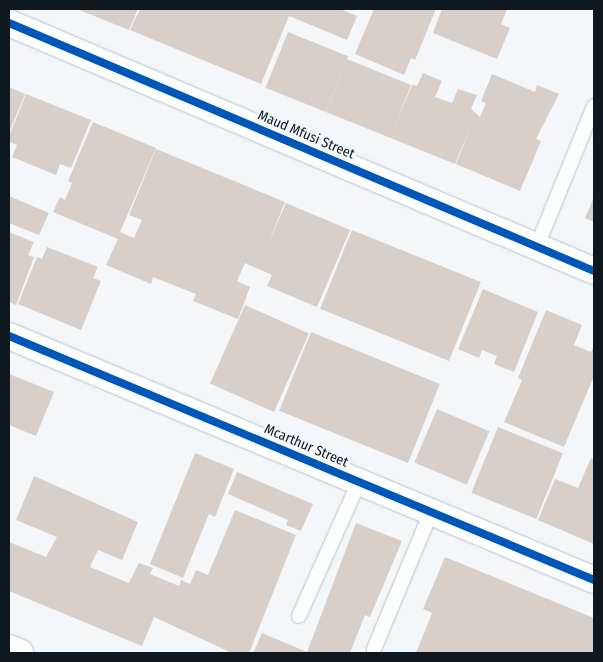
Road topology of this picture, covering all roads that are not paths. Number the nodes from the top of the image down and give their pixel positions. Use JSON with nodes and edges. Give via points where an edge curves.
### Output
{"nodes":[{"id":1,"x":9,"y":23,"type":"edge"},
{"id":2,"x":594,"y":106,"type":"edge"},
{"id":3,"x":537,"y":246,"type":"junction"},
{"id":4,"x":594,"y":271,"type":"edge"},
{"id":5,"x":9,"y":336,"type":"edge"},
{"id":6,"x":359,"y":482,"type":"junction"},
{"id":7,"x":431,"y":512,"type":"junction"},
{"id":8,"x":594,"y":580,"type":"edge"},
{"id":9,"x":299,"y":616,"type":"dead end"},
{"id":10,"x":9,"y":649,"type":"edge"},
{"id":11,"x":374,"y":650,"type":"dead end"},
{"id":12,"x":19,"y":653,"type":"edge"}],
"edges":[{"from":1,"to":3,"type":"street","name":"Maud Mfusi Street"},
{"from":2,"to":3,"type":"lane"},
{"from":3,"to":4,"type":"street","name":"Maud Mfusi Street"},
{"from":5,"to":6,"type":"street","name":"Mcarthur Street"},
{"from":6,"to":7,"type":"street","name":"Mcarthur Street"},
{"from":6,"to":9,"type":"lane"},
{"from":7,"to":8,"type":"street","name":"Mcarthur Street"},
{"from":7,"to":11,"type":"lane"},
{"from":10,"to":12,"type":"street"}]}
